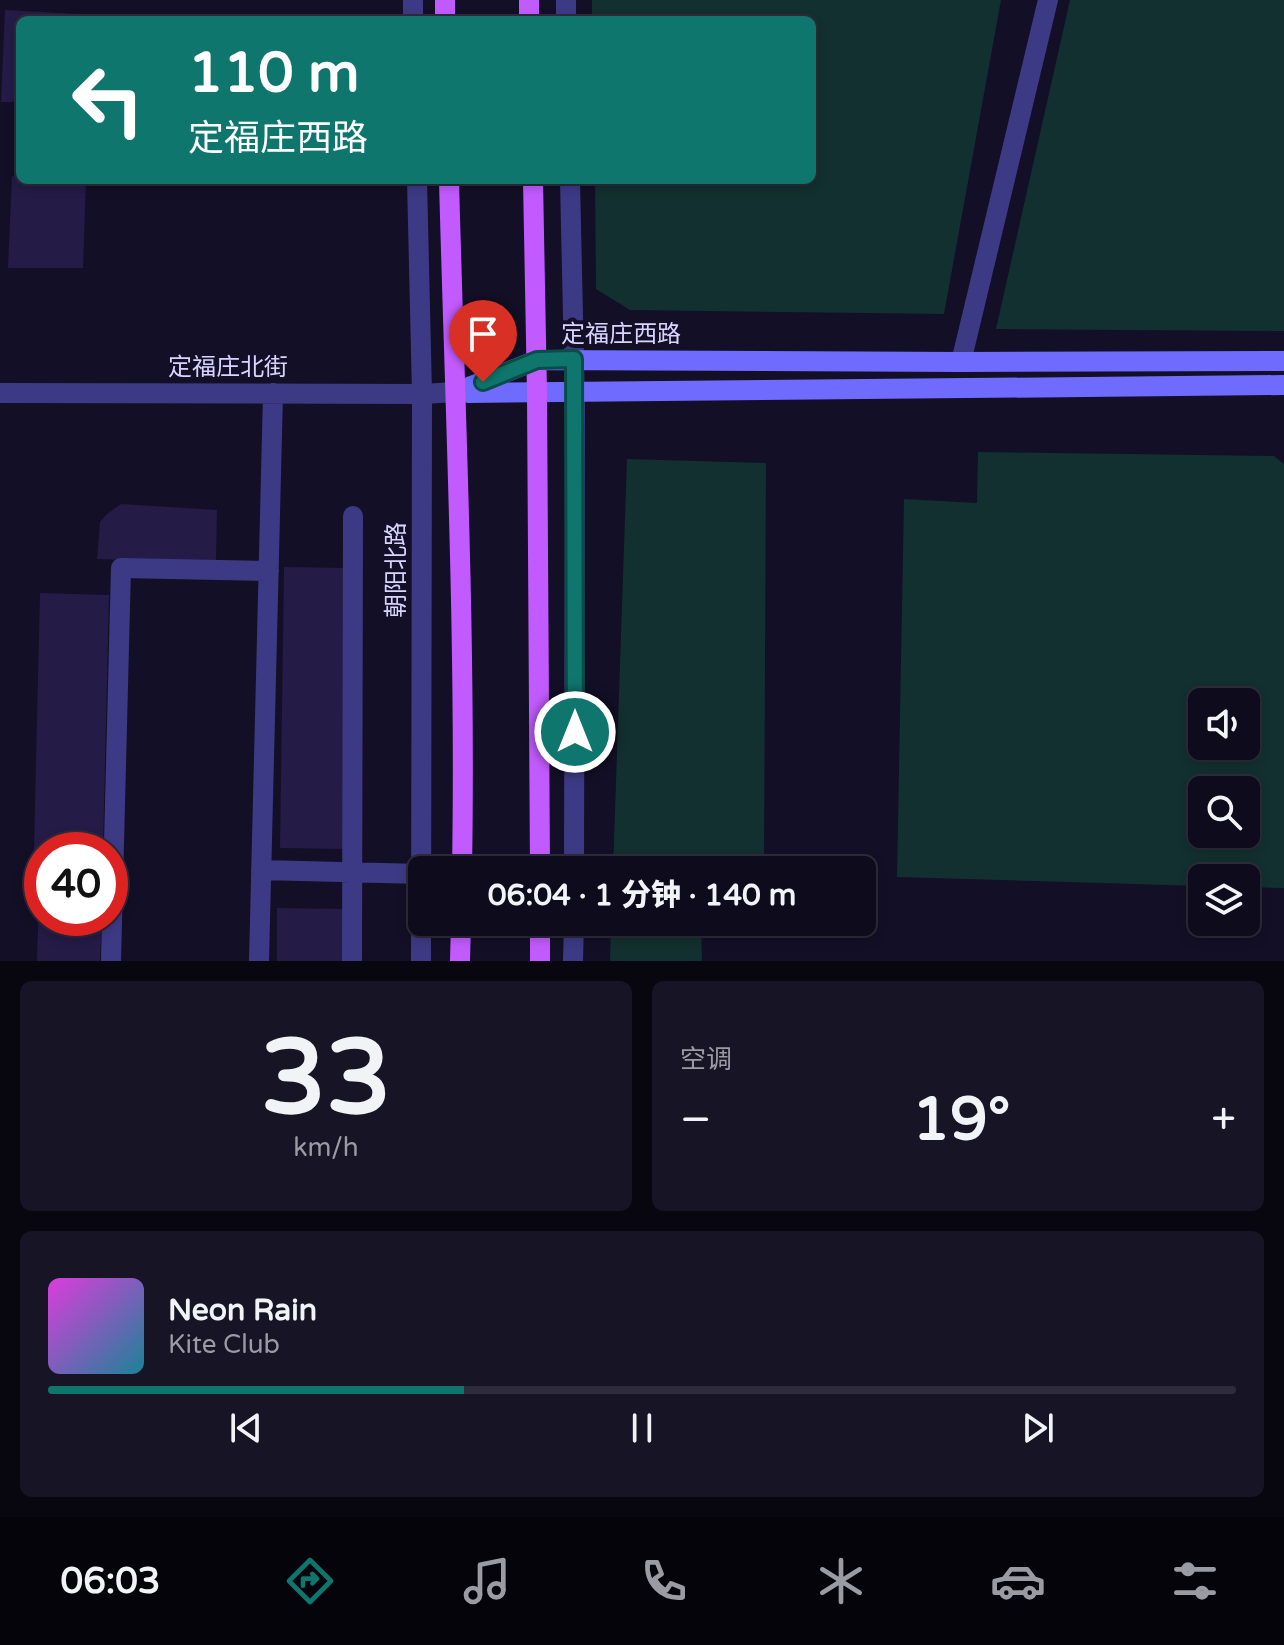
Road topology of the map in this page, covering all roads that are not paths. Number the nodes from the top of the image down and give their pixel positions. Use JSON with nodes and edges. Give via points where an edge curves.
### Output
{"nodes":[{"id":1,"x":1048,"y":0,"type":"edge"},
{"id":2,"x":417,"y":184,"type":"edge"},
{"id":3,"x":449,"y":184,"type":"edge"},
{"id":4,"x":533,"y":184,"type":"edge"},
{"id":5,"x":570,"y":184,"type":"edge"},
{"id":6,"x":574,"y":359,"type":"junction"},
{"id":7,"x":537,"y":360,"type":"junction"},
{"id":8,"x":1284,"y":361,"type":"edge"},
{"id":9,"x":961,"y":362,"type":"junction"},
{"id":10,"x":1283,"y":387,"type":"edge"},
{"id":11,"x":456,"y":392,"type":"junction"},
{"id":12,"x":574,"y":392,"type":"junction"},
{"id":13,"x":0,"y":393,"type":"edge"},
{"id":14,"x":273,"y":393,"type":"junction"},
{"id":15,"x":537,"y":393,"type":"junction"},
{"id":16,"x":422,"y":394,"type":"junction"},
{"id":17,"x":353,"y":516,"type":"dead end"},
{"id":18,"x":269,"y":571,"type":"junction"},
{"id":19,"x":422,"y":856,"type":"edge"},
{"id":20,"x":462,"y":856,"type":"edge"},
{"id":21,"x":540,"y":856,"type":"edge"},
{"id":22,"x":574,"y":856,"type":"edge"},
{"id":23,"x":261,"y":870,"type":"junction"},
{"id":24,"x":354,"y":872,"type":"junction"},
{"id":25,"x":408,"y":874,"type":"edge"},
{"id":26,"x":421,"y":936,"type":"edge"},
{"id":27,"x":461,"y":936,"type":"edge"},
{"id":28,"x":540,"y":936,"type":"edge"},
{"id":29,"x":574,"y":936,"type":"edge"},
{"id":30,"x":111,"y":961,"type":"edge"},
{"id":31,"x":259,"y":961,"type":"edge"},
{"id":32,"x":352,"y":961,"type":"edge"},
{"id":33,"x":421,"y":961,"type":"edge"},
{"id":34,"x":460,"y":961,"type":"edge"},
{"id":35,"x":540,"y":961,"type":"edge"},
{"id":36,"x":573,"y":961,"type":"edge"}],
"edges":[{"from":1,"to":9,"type":"street"},
{"from":2,"to":16,"type":"street","name":"朝阳北路"},
{"from":3,"to":11,"type":"main road"},
{"from":4,"to":7,"type":"main road"},
{"from":5,"to":6,"type":"street"},
{"from":6,"to":7,"type":"main road","name":"定福庄西路"},
{"from":6,"to":9,"type":"main road","name":"定福庄西路"},
{"from":6,"to":12,"type":"street"},
{"from":7,"to":11,"type":"main road","name":"定福庄西路"},
{"from":7,"to":15,"type":"main road"},
{"from":8,"to":9,"type":"main road","name":"定福庄西路"},
{"from":10,"to":12,"type":"main road"},
{"from":11,"to":15,"type":"main road"},
{"from":11,"to":16,"type":"street","name":"定福庄北街"},
{"from":11,"to":20,"type":"main road"},
{"from":12,"to":15,"type":"main road"},
{"from":12,"to":22,"type":"street"},
{"from":13,"to":14,"type":"street","name":"定福庄北街"},
{"from":14,"to":16,"type":"street","name":"定福庄北街"},
{"from":14,"to":18,"type":"street"},
{"from":15,"to":21,"type":"main road"},
{"from":16,"to":19,"type":"street","name":"朝阳北路"},
{"from":17,"to":24,"type":"street"},
{"from":18,"to":23,"type":"street"},
{"from":18,"to":30,"type":"street","via":[[121,568]]},
{"from":23,"to":24,"type":"street"},
{"from":23,"to":31,"type":"street"},
{"from":24,"to":25,"type":"street"},
{"from":24,"to":32,"type":"street"},
{"from":26,"to":33,"type":"street","name":"朝阳北路"},
{"from":27,"to":34,"type":"main road"},
{"from":28,"to":35,"type":"main road"},
{"from":29,"to":36,"type":"street"}]}
